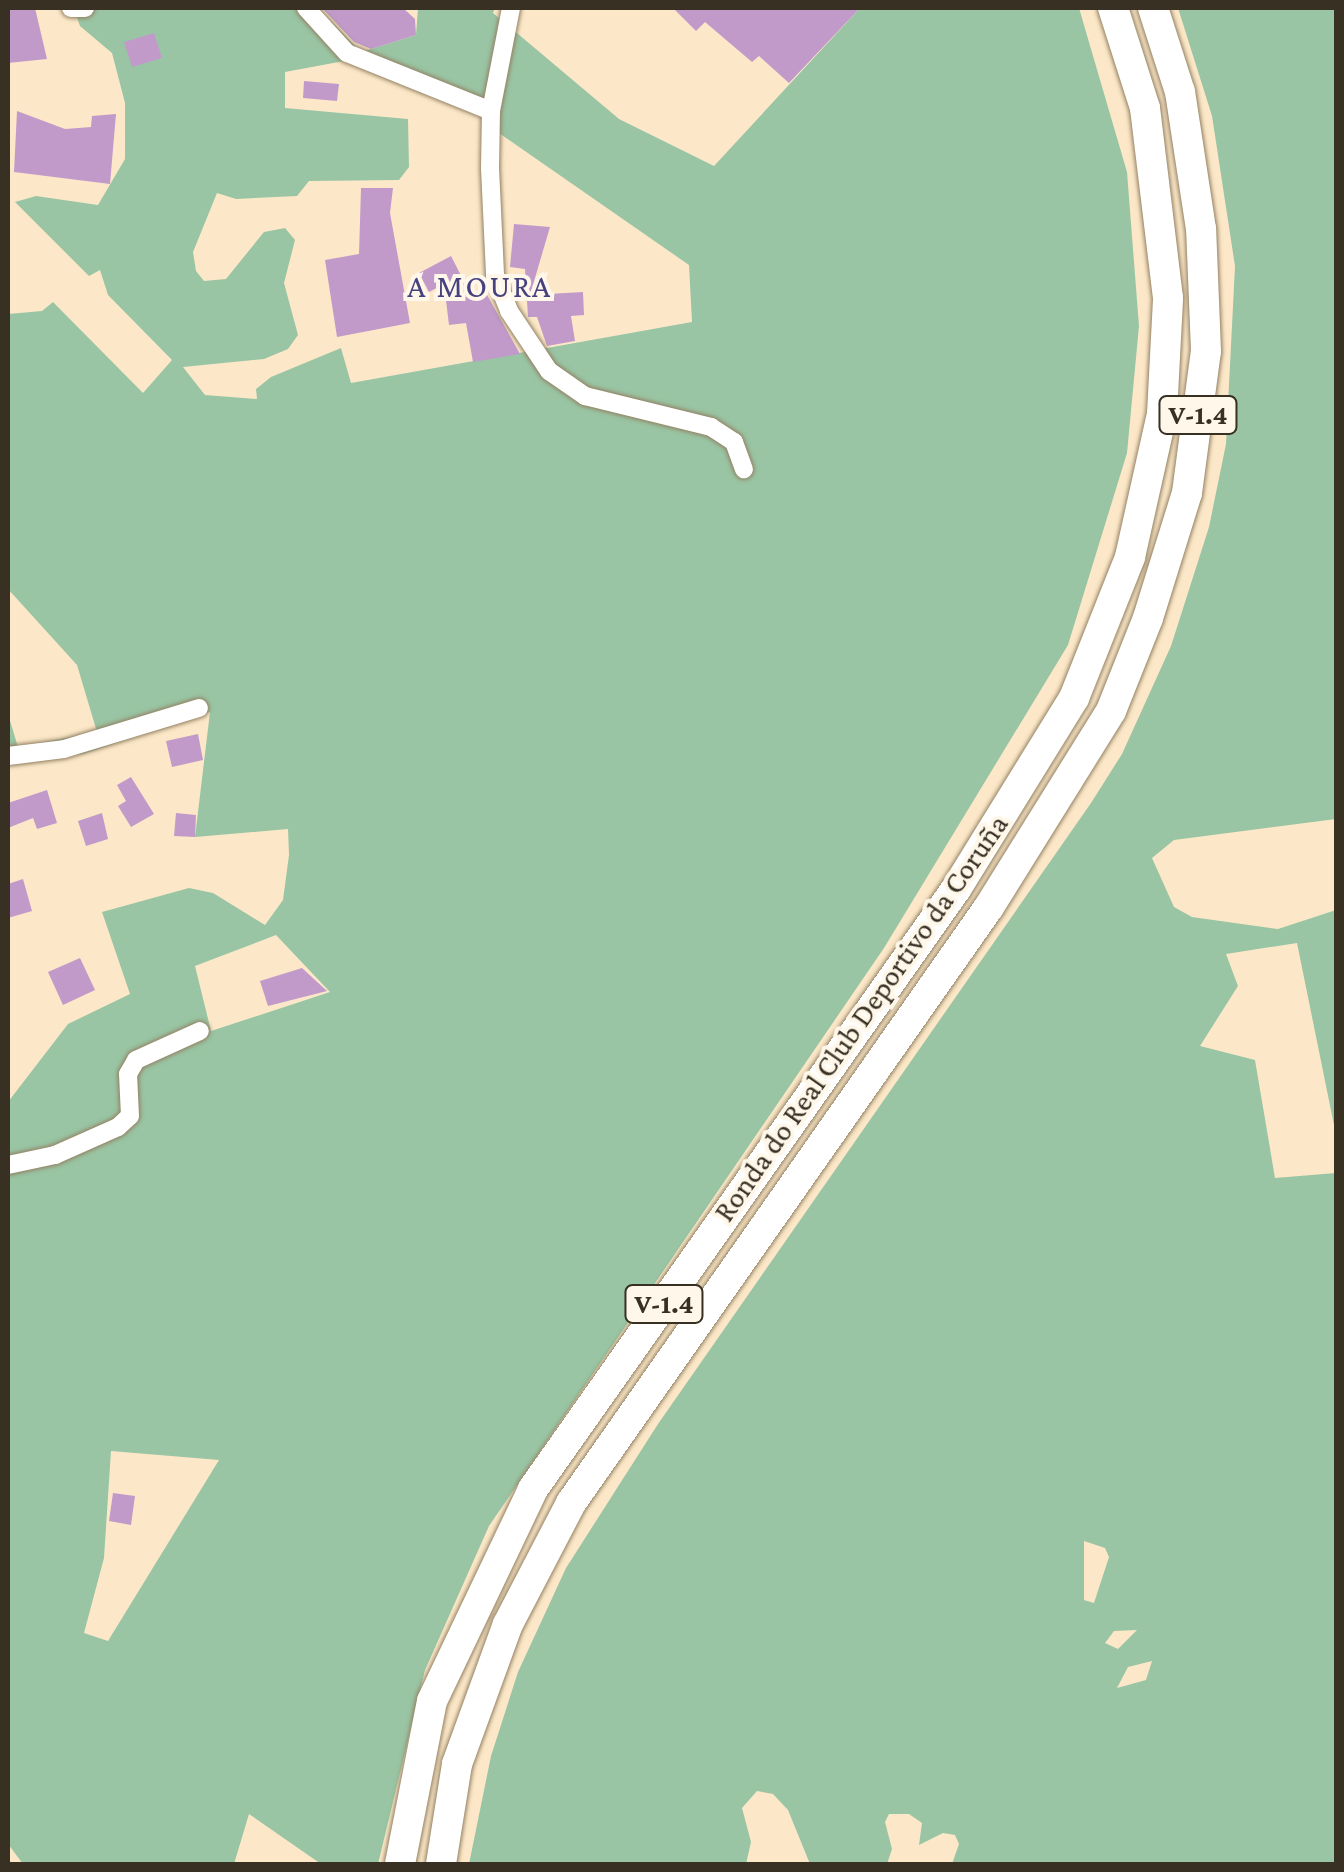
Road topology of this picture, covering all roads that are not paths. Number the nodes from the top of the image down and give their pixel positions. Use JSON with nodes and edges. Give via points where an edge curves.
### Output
{"nodes":[{"id":1,"x":71,"y":8,"type":"edge"},
{"id":2,"x":85,"y":8,"type":"edge"},
{"id":3,"x":306,"y":8,"type":"edge"},
{"id":4,"x":511,"y":8,"type":"edge"},
{"id":5,"x":1113,"y":8,"type":"edge"},
{"id":6,"x":1153,"y":8,"type":"edge"},
{"id":7,"x":491,"y":111,"type":"junction"},
{"id":8,"x":744,"y":469,"type":"dead end"},
{"id":9,"x":199,"y":708,"type":"dead end"},
{"id":10,"x":8,"y":756,"type":"edge"},
{"id":11,"x":200,"y":1031,"type":"dead end"},
{"id":12,"x":8,"y":1166,"type":"edge"},
{"id":13,"x":400,"y":1864,"type":"edge"},
{"id":14,"x":441,"y":1864,"type":"edge"}],
"edges":[{"from":1,"to":2,"type":"street"},
{"from":3,"to":7,"type":"street","via":[[347,53]]},
{"from":4,"to":7,"type":"street"},
{"from":5,"to":13,"type":"highway","name":"Ronda do Real Club Deportivo da Coruña","number":"V-1.4","via":[[1145,108],[1168,298],[1162,414],[1130,557],[1074,698],[956,888],[533,1489],[432,1700]]},
{"from":6,"to":14,"type":"highway","name":"Ronda do Real Club Deportivo da Coruña","number":"V-1.4","via":[[1180,92],[1201,229],[1206,351],[1188,494],[1148,618],[1111,711],[989,907],[571,1503],[508,1624],[476,1711],[458,1764]]},
{"from":7,"to":8,"type":"street","via":[[495,276],[530,346],[550,371],[585,396],[711,427],[734,442]]},
{"from":9,"to":10,"type":"street","via":[[64,750]]},
{"from":11,"to":12,"type":"street","via":[[136,1060],[128,1074],[130,1116],[118,1127],[55,1155]]}]}
